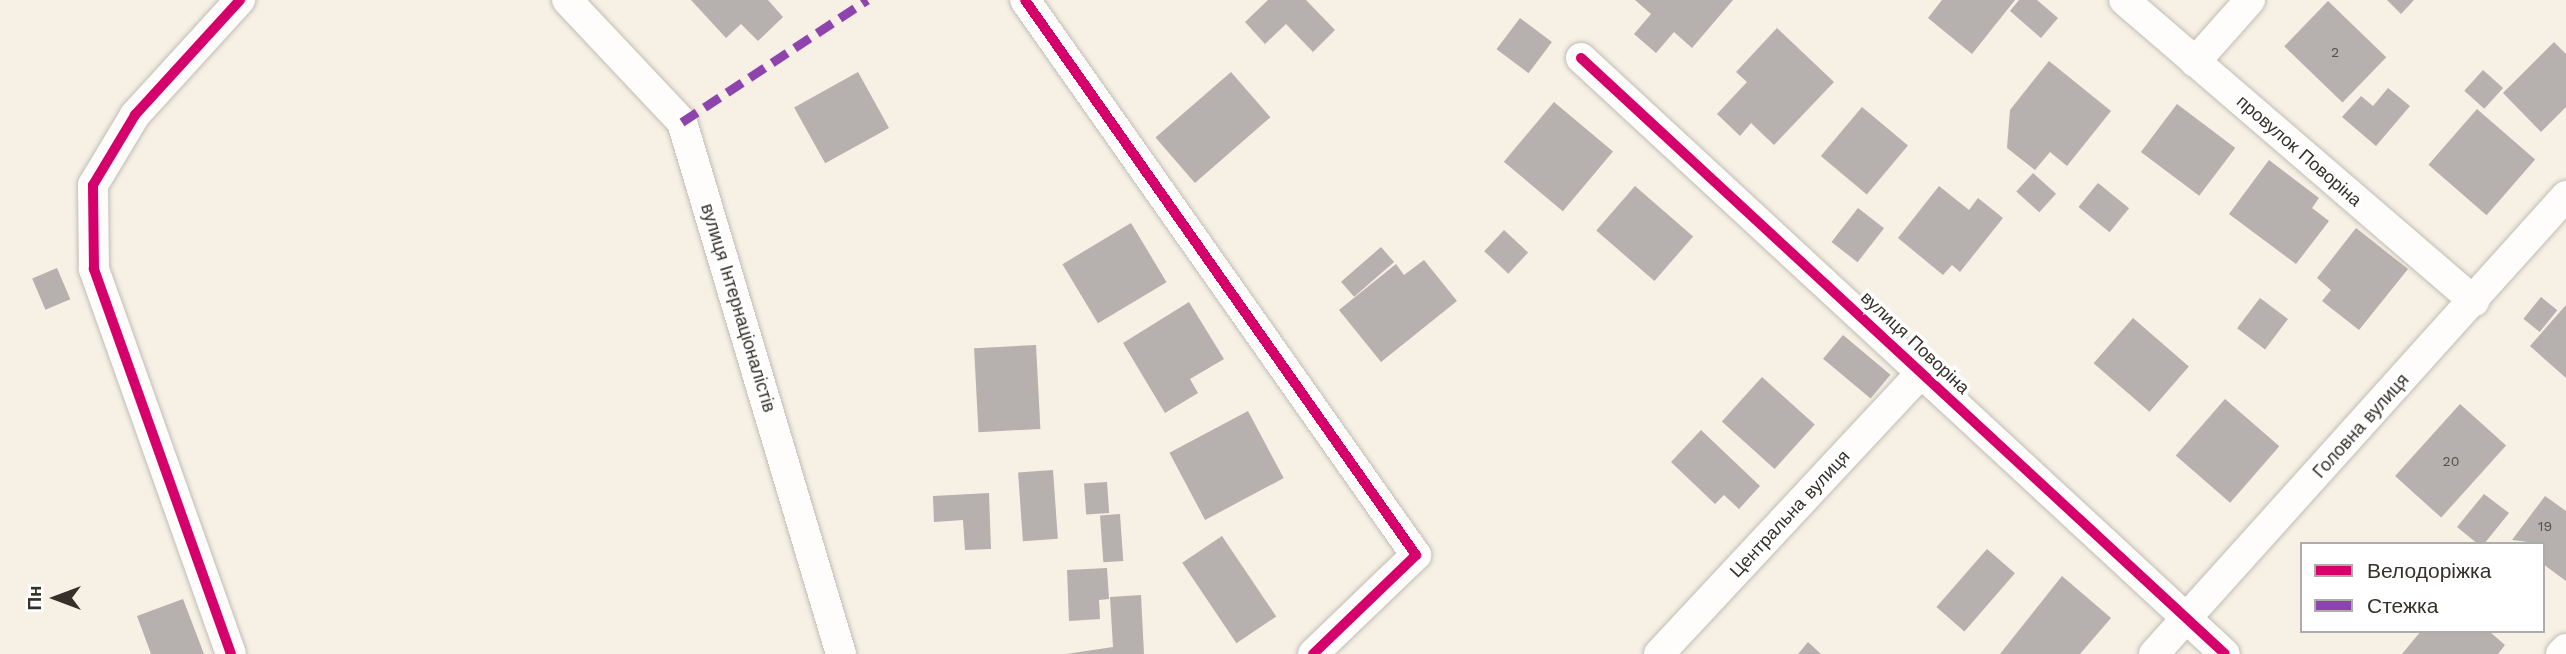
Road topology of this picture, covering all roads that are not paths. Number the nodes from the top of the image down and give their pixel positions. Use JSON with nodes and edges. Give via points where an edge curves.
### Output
{"nodes":[{"id":1,"x":240,"y":0,"type":"edge"},
{"id":2,"x":568,"y":0,"type":"edge"},
{"id":3,"x":1025,"y":0,"type":"edge"},
{"id":4,"x":2124,"y":0,"type":"edge"},
{"id":5,"x":2250,"y":0,"type":"edge"},
{"id":6,"x":1581,"y":58,"type":"dead end"},
{"id":7,"x":2195,"y":62,"type":"junction"},
{"id":8,"x":2566,"y":196,"type":"edge"},
{"id":9,"x":2474,"y":301,"type":"junction"},
{"id":10,"x":1921,"y":373,"type":"junction"},
{"id":11,"x":2186,"y":618,"type":"junction"},
{"id":12,"x":2566,"y":649,"type":"edge"},
{"id":13,"x":231,"y":654,"type":"edge"},
{"id":14,"x":841,"y":654,"type":"edge"},
{"id":15,"x":1313,"y":654,"type":"edge"},
{"id":16,"x":1660,"y":654,"type":"edge"},
{"id":17,"x":2154,"y":654,"type":"edge"},
{"id":18,"x":2225,"y":654,"type":"edge"},
{"id":19,"x":2561,"y":654,"type":"edge"}],
"edges":[{"from":1,"to":13,"type":"street","via":[[135,115],[93,185],[94,269]]},
{"from":2,"to":14,"type":"street","name":"вулиця Інтернаціоналістів","via":[[682,122]]},
{"from":3,"to":15,"type":"street","via":[[1416,555]]},
{"from":4,"to":7,"type":"street","name":"провулок Поворіна"},
{"from":5,"to":7,"type":"street"},
{"from":6,"to":10,"type":"street","name":"вулиця Поворіна"},
{"from":7,"to":9,"type":"street","name":"провулок Поворіна"},
{"from":8,"to":9,"type":"street","name":"Головна вулиця"},
{"from":9,"to":11,"type":"street","name":"Головна вулиця"},
{"from":10,"to":11,"type":"street","name":"вулиця Поворіна"},
{"from":10,"to":16,"type":"street","name":"Центральна вулиця"},
{"from":11,"to":17,"type":"street","name":"Головна вулиця"},
{"from":11,"to":18,"type":"street","name":"вулиця Поворіна"},
{"from":12,"to":19,"type":"street"}]}
